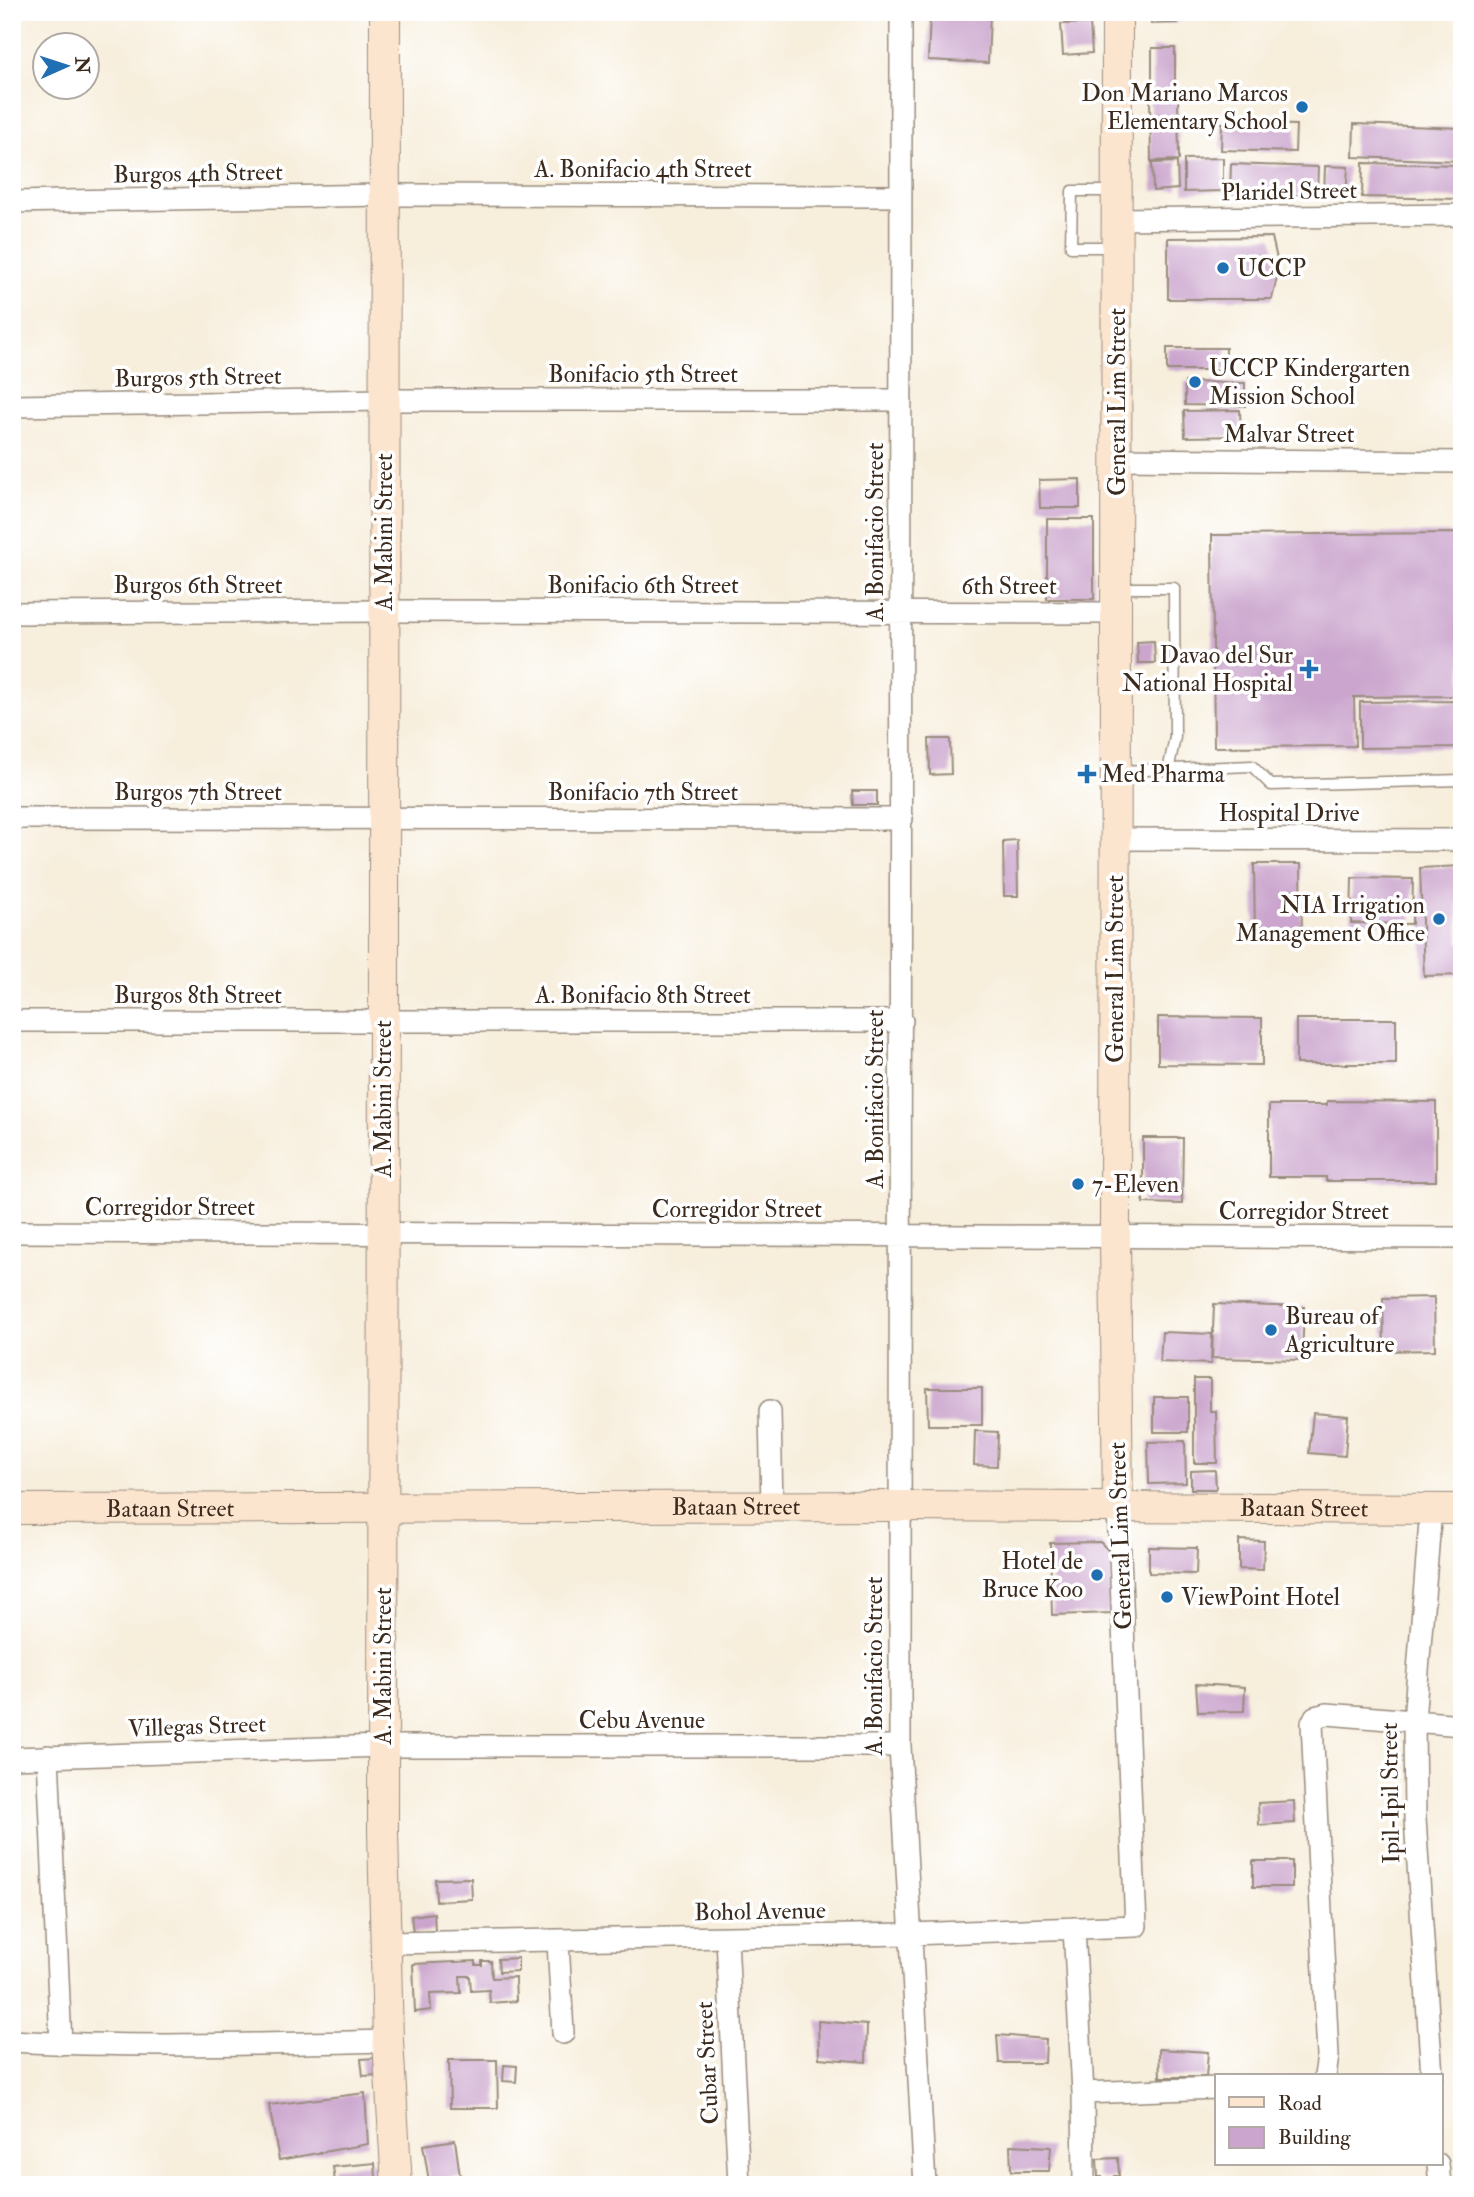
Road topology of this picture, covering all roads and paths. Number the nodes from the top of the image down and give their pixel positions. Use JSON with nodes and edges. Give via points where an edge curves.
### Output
{"nodes":[{"id":1,"x":385,"y":12,"type":"edge"},
{"id":2,"x":901,"y":12,"type":"edge"},
{"id":3,"x":1117,"y":12,"type":"edge"},
{"id":4,"x":384,"y":195,"type":"junction"},
{"id":5,"x":901,"y":196,"type":"junction"},
{"id":6,"x":12,"y":202,"type":"edge"},
{"id":7,"x":1462,"y":215,"type":"edge"},
{"id":8,"x":1117,"y":219,"type":"junction"},
{"id":9,"x":384,"y":400,"type":"junction"},
{"id":10,"x":901,"y":400,"type":"junction"},
{"id":11,"x":12,"y":406,"type":"edge"},
{"id":12,"x":1116,"y":459,"type":"junction"},
{"id":13,"x":1462,"y":462,"type":"edge"},
{"id":14,"x":1116,"y":600,"type":"junction"},
{"id":15,"x":384,"y":611,"type":"junction"},
{"id":16,"x":902,"y":612,"type":"junction"},
{"id":17,"x":12,"y":613,"type":"edge"},
{"id":18,"x":1115,"y":771,"type":"junction"},
{"id":19,"x":1168,"y":771,"type":"junction"},
{"id":20,"x":1462,"y":779,"type":"edge"},
{"id":21,"x":12,"y":818,"type":"edge"},
{"id":22,"x":384,"y":819,"type":"junction"},
{"id":23,"x":902,"y":819,"type":"junction"},
{"id":24,"x":1116,"y":839,"type":"junction"},
{"id":25,"x":1462,"y":840,"type":"edge"},
{"id":26,"x":12,"y":1021,"type":"edge"},
{"id":27,"x":383,"y":1021,"type":"junction"},
{"id":28,"x":902,"y":1021,"type":"junction"},
{"id":29,"x":12,"y":1232,"type":"edge"},
{"id":30,"x":383,"y":1235,"type":"junction"},
{"id":31,"x":902,"y":1236,"type":"junction"},
{"id":32,"x":1115,"y":1237,"type":"junction"},
{"id":33,"x":1462,"y":1238,"type":"edge"},
{"id":34,"x":769,"y":1411,"type":"dead end"},
{"id":35,"x":900,"y":1506,"type":"junction"},
{"id":36,"x":772,"y":1507,"type":"junction"},
{"id":37,"x":383,"y":1508,"type":"junction"},
{"id":38,"x":1118,"y":1508,"type":"junction"},
{"id":39,"x":12,"y":1509,"type":"edge"},
{"id":40,"x":1431,"y":1509,"type":"junction"},
{"id":41,"x":1462,"y":1509,"type":"edge"},
{"id":42,"x":1414,"y":1721,"type":"junction"},
{"id":43,"x":1462,"y":1725,"type":"edge"},
{"id":44,"x":383,"y":1746,"type":"junction"},
{"id":45,"x":900,"y":1746,"type":"junction"},
{"id":46,"x":48,"y":1756,"type":"junction"},
{"id":47,"x":12,"y":1758,"type":"edge"},
{"id":48,"x":1136,"y":1926,"type":"joint"},
{"id":49,"x":1074,"y":1928,"type":"junction"},
{"id":50,"x":909,"y":1934,"type":"junction"},
{"id":51,"x":727,"y":1938,"type":"junction"},
{"id":52,"x":558,"y":1941,"type":"junction"},
{"id":53,"x":384,"y":1943,"type":"junction"},
{"id":54,"x":563,"y":2033,"type":"dead end"},
{"id":55,"x":12,"y":2041,"type":"edge"},
{"id":56,"x":388,"y":2041,"type":"junction"},
{"id":57,"x":61,"y":2044,"type":"junction"},
{"id":58,"x":1325,"y":2074,"type":"edge"},
{"id":59,"x":1432,"y":2074,"type":"edge"},
{"id":60,"x":1215,"y":2088,"type":"edge"},
{"id":61,"x":1083,"y":2093,"type":"junction"},
{"id":62,"x":1438,"y":2166,"type":"edge"},
{"id":63,"x":397,"y":2185,"type":"edge"},
{"id":64,"x":739,"y":2185,"type":"edge"},
{"id":65,"x":925,"y":2185,"type":"edge"},
{"id":66,"x":1084,"y":2185,"type":"edge"},
{"id":67,"x":1440,"y":2185,"type":"edge"}],
"edges":[{"from":1,"to":4,"type":"street","name":"A. Mabini Street"},
{"from":2,"to":5,"type":"street","name":"A. Bonifacio Street"},
{"from":3,"to":8,"type":"street","name":"General Lim Street"},
{"from":4,"to":5,"type":"street","name":"A. Bonifacio 4th Street"},
{"from":4,"to":6,"type":"street","name":"Burgos 4th Street"},
{"from":4,"to":9,"type":"street","name":"A. Mabini Street"},
{"from":5,"to":10,"type":"street","name":"A. Bonifacio Street"},
{"from":7,"to":8,"type":"street","name":"Plaridel Street"},
{"from":8,"to":8,"type":"lane","via":[[1072,191],[1071,247]]},
{"from":8,"to":12,"type":"street","name":"General Lim Street"},
{"from":9,"to":10,"type":"street","name":"Bonifacio 5th Street"},
{"from":9,"to":11,"type":"street","name":"Burgos 5th Street"},
{"from":9,"to":15,"type":"street","name":"A. Mabini Street"},
{"from":10,"to":16,"type":"street","name":"A. Bonifacio Street"},
{"from":12,"to":13,"type":"street","name":"Malvar Street"},
{"from":12,"to":14,"type":"street","name":"General Lim Street"},
{"from":14,"to":16,"type":"street","name":"6th Street"},
{"from":14,"to":18,"type":"street","name":"General Lim Street"},
{"from":14,"to":19,"type":"lane","via":[[1174,588],[1175,737]]},
{"from":15,"to":16,"type":"street","name":"Bonifacio 6th Street"},
{"from":15,"to":17,"type":"street","name":"Burgos 6th Street"},
{"from":15,"to":22,"type":"street","name":"A. Mabini Street"},
{"from":16,"to":23,"type":"street","name":"A. Bonifacio Street"},
{"from":18,"to":19,"type":"lane"},
{"from":18,"to":24,"type":"street","name":"General Lim Street"},
{"from":19,"to":20,"type":"lane","via":[[1252,766],[1271,785]]},
{"from":21,"to":22,"type":"street","name":"Burgos 7th Street"},
{"from":22,"to":23,"type":"street","name":"Bonifacio 7th Street"},
{"from":22,"to":27,"type":"street","name":"A. Mabini Street"},
{"from":23,"to":28,"type":"street","name":"A. Bonifacio Street"},
{"from":24,"to":25,"type":"street","name":"Hospital Drive"},
{"from":24,"to":32,"type":"street","name":"General Lim Street"},
{"from":26,"to":27,"type":"street","name":"Burgos 8th Street"},
{"from":27,"to":28,"type":"street","name":"A. Bonifacio 8th Street"},
{"from":27,"to":30,"type":"street","name":"A. Mabini Street"},
{"from":28,"to":31,"type":"street","name":"A. Bonifacio Street"},
{"from":29,"to":30,"type":"street","name":"Corregidor Street"},
{"from":30,"to":31,"type":"street","name":"Corregidor Street"},
{"from":30,"to":37,"type":"street","name":"A. Mabini Street"},
{"from":31,"to":32,"type":"street","name":"Corregidor Street"},
{"from":31,"to":35,"type":"street","name":"A. Bonifacio Street"},
{"from":32,"to":33,"type":"street","name":"Corregidor Street"},
{"from":32,"to":38,"type":"street","name":"General Lim Street"},
{"from":34,"to":36,"type":"street"},
{"from":35,"to":36,"type":"street","name":"Bataan Street"},
{"from":35,"to":38,"type":"street","name":"Bataan Street"},
{"from":35,"to":45,"type":"street","name":"A. Bonifacio Street"},
{"from":36,"to":37,"type":"street","name":"Bataan Street"},
{"from":37,"to":39,"type":"street","name":"Bataan Street"},
{"from":37,"to":44,"type":"street","name":"A. Mabini Street"},
{"from":38,"to":40,"type":"street","name":"Bataan Street"},
{"from":38,"to":48,"type":"street","name":"General Lim Street"},
{"from":40,"to":41,"type":"street","name":"Bataan Street"},
{"from":40,"to":42,"type":"street","name":"Ipil-Ipil Street"},
{"from":42,"to":43,"type":"street"},
{"from":42,"to":58,"type":"street","via":[[1327,1714],[1315,1717],[1312,1723]]},
{"from":42,"to":59,"type":"street","name":"Ipil-Ipil Street","via":[[1415,1819]]},
{"from":44,"to":45,"type":"street","name":"Cebu Avenue"},
{"from":44,"to":46,"type":"street","name":"Villegas Street"},
{"from":44,"to":53,"type":"street","name":"A. Mabini Street"},
{"from":45,"to":50,"type":"street","name":"A. Bonifacio Street"},
{"from":46,"to":47,"type":"street","name":"Villegas Street"},
{"from":46,"to":57,"type":"street"},
{"from":48,"to":49,"type":"street","name":"Bohol Avenue"},
{"from":49,"to":50,"type":"street","name":"Bohol Avenue"},
{"from":49,"to":61,"type":"street"},
{"from":50,"to":51,"type":"street","name":"Bohol Avenue"},
{"from":50,"to":65,"type":"street","name":"A. Bonifacio Street"},
{"from":51,"to":52,"type":"street","name":"Bohol Avenue"},
{"from":51,"to":64,"type":"street","name":"Cubar Street"},
{"from":52,"to":53,"type":"street","name":"Bohol Avenue"},
{"from":52,"to":54,"type":"street"},
{"from":53,"to":56,"type":"street","name":"A. Mabini Street"},
{"from":55,"to":57,"type":"street"},
{"from":56,"to":57,"type":"street"},
{"from":56,"to":63,"type":"street","name":"A. Mabini Street"},
{"from":60,"to":61,"type":"street"},
{"from":61,"to":66,"type":"street"},
{"from":62,"to":67,"type":"street"}]}
